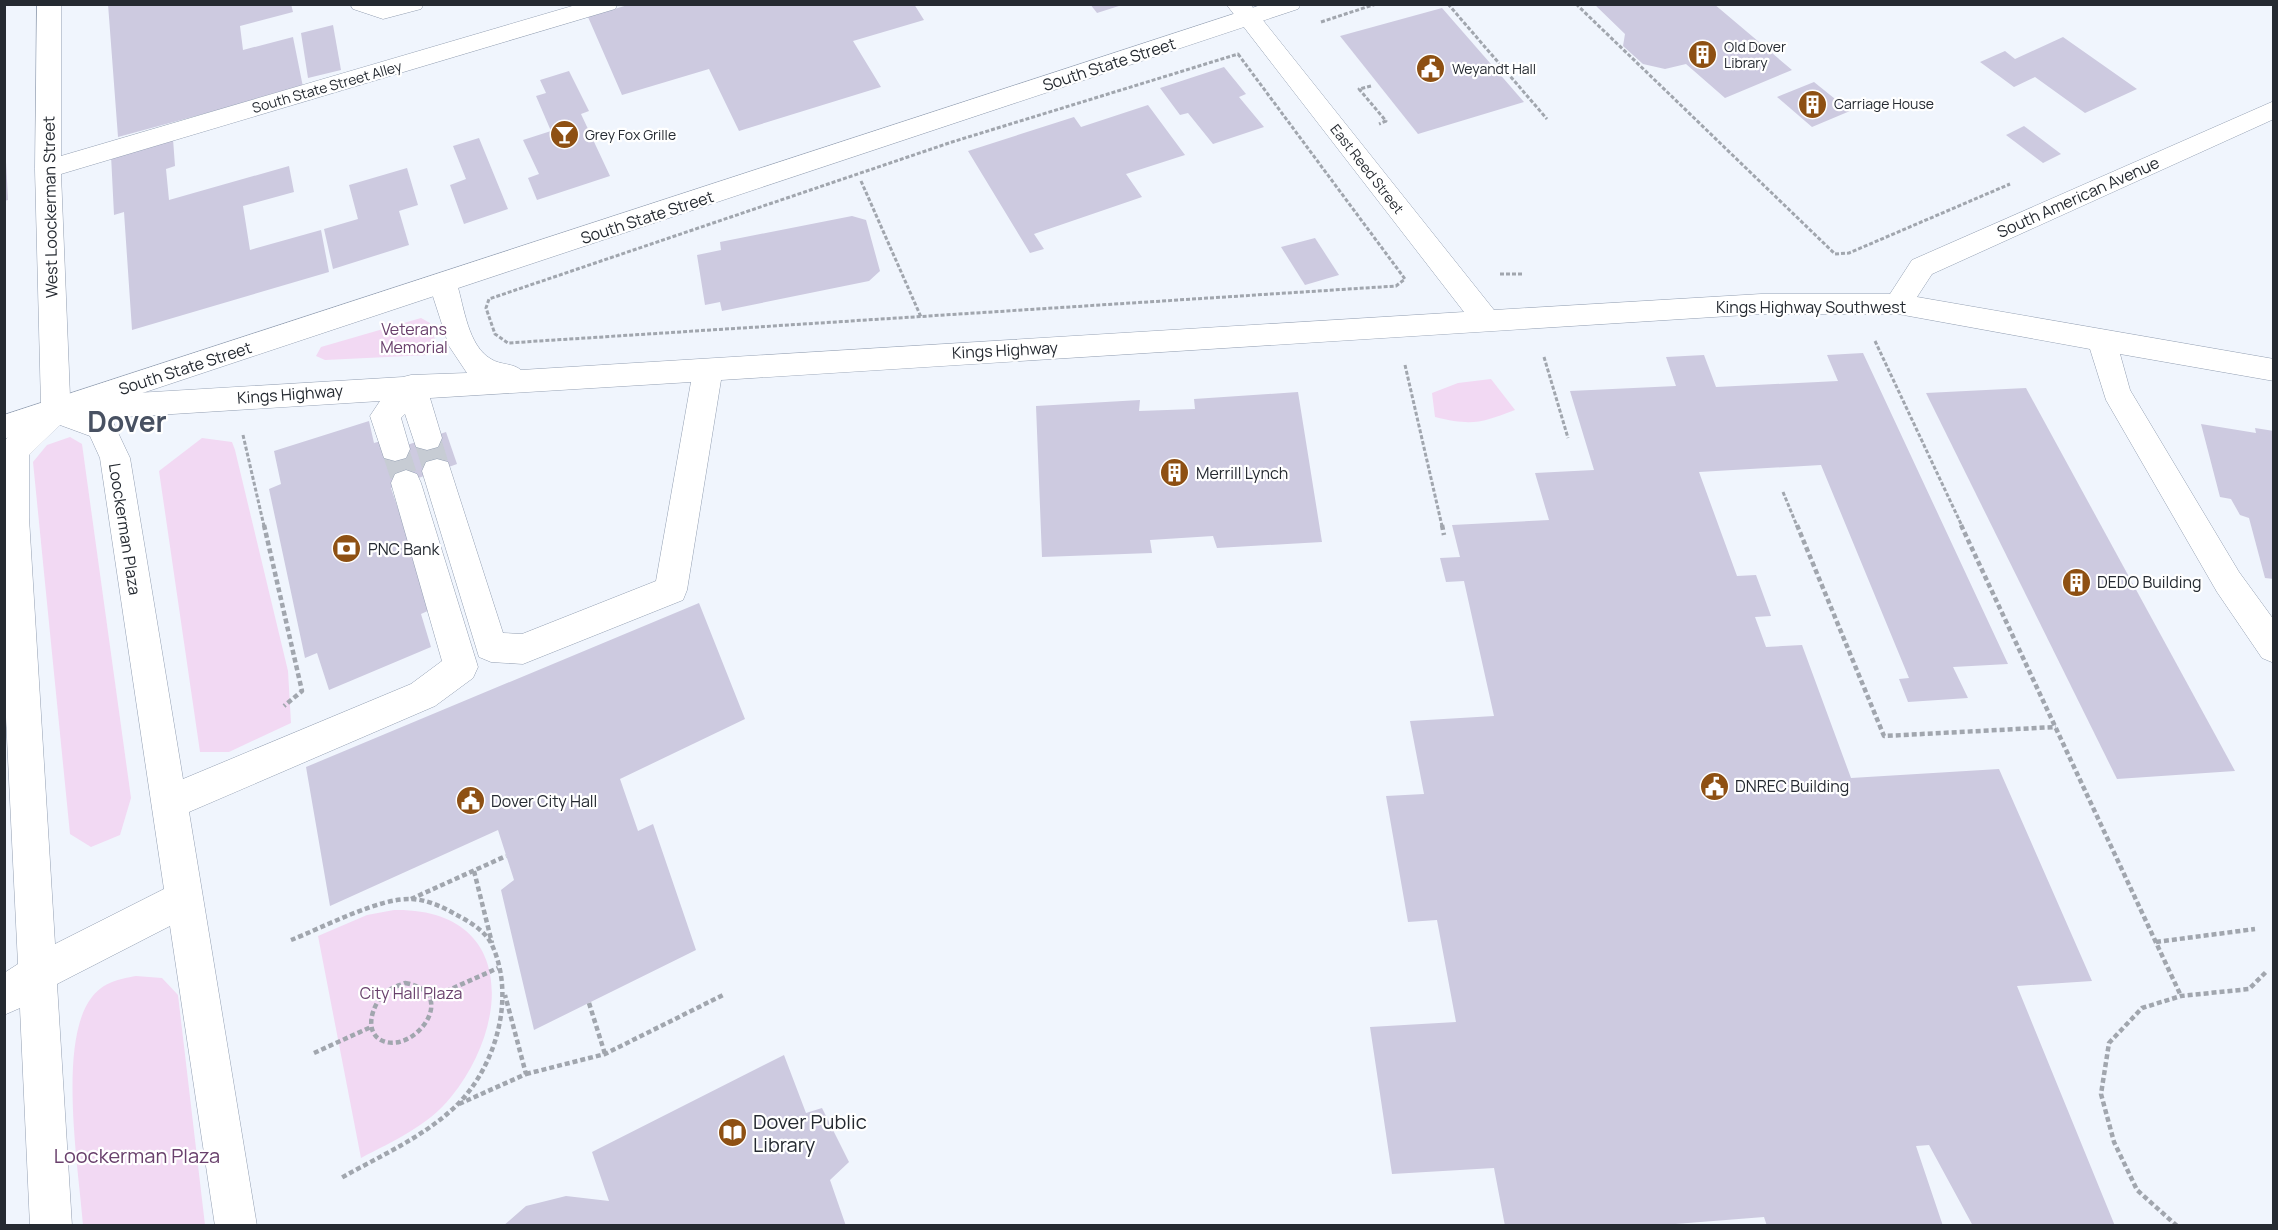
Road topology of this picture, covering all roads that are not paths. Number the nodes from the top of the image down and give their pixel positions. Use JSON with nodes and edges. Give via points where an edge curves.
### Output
{"nodes":[{"id":1,"x":49,"y":4,"type":"edge"},
{"id":2,"x":361,"y":4,"type":"edge"},
{"id":3,"x":413,"y":4,"type":"edge"},
{"id":4,"x":607,"y":4,"type":"edge"},
{"id":5,"x":1290,"y":4,"type":"edge"},
{"id":6,"x":1243,"y":11,"type":"edge"},
{"id":7,"x":2274,"y":109,"type":"edge"},
{"id":8,"x":48,"y":169,"type":"junction"},
{"id":9,"x":444,"y":284,"type":"junction"},
{"id":10,"x":1898,"y":303,"type":"junction"},
{"id":11,"x":1486,"y":321,"type":"junction"},
{"id":12,"x":2102,"y":340,"type":"junction"},
{"id":13,"x":708,"y":368,"type":"junction"},
{"id":14,"x":2274,"y":370,"type":"edge"},
{"id":15,"x":524,"y":379,"type":"junction"},
{"id":16,"x":411,"y":386,"type":"junction"},
{"id":17,"x":56,"y":410,"type":"junction"},
{"id":18,"x":4,"y":427,"type":"edge"},
{"id":19,"x":427,"y":438,"type":"tunnel mouth"},
{"id":20,"x":395,"y":449,"type":"tunnel mouth"},
{"id":21,"x":437,"y":471,"type":"tunnel mouth"},
{"id":22,"x":406,"y":483,"type":"tunnel mouth"},
{"id":23,"x":2274,"y":648,"type":"edge"},
{"id":24,"x":168,"y":803,"type":"junction"},
{"id":25,"x":183,"y":899,"type":"junction"},
{"id":26,"x":38,"y":973,"type":"junction"},
{"id":27,"x":4,"y":996,"type":"edge"},
{"id":28,"x":51,"y":1226,"type":"edge"},
{"id":29,"x":236,"y":1226,"type":"edge"}],
"edges":[{"from":1,"to":8,"type":"street","name":"West Loockerman Street"},
{"from":2,"to":3,"type":"street","via":[[383,12]]},
{"from":4,"to":8,"type":"street","name":"South State Street Alley"},
{"from":5,"to":6,"type":"street","name":"South State Street"},
{"from":6,"to":9,"type":"street","name":"South State Street"},
{"from":6,"to":11,"type":"street","name":"East Reed Street"},
{"from":7,"to":10,"type":"street","name":"South American Avenue","via":[[1922,267]]},
{"from":8,"to":17,"type":"street","name":"West Loockerman Street"},
{"from":9,"to":15,"type":"street","name":"Kings Highway","via":[[464,350],[473,362],[485,370]]},
{"from":9,"to":17,"type":"street","name":"South State Street"},
{"from":10,"to":11,"type":"street","name":"Kings Highway Southwest","via":[[1761,304]]},
{"from":10,"to":12,"type":"street","name":"Kings Highway Southwest"},
{"from":11,"to":13,"type":"street","name":"Kings Highway"},
{"from":12,"to":14,"type":"street","name":"Kings Highway Southwest"},
{"from":12,"to":23,"type":"street","via":[[2116,392],[2229,582]]},
{"from":13,"to":15,"type":"street","name":"Kings Highway"},
{"from":13,"to":21,"type":"street","via":[[671,590],[523,650],[491,647]]},
{"from":15,"to":16,"type":"street","name":"Kings Highway"},
{"from":16,"to":17,"type":"street","name":"Kings Highway"},
{"from":16,"to":19,"type":"street"},
{"from":16,"to":20,"type":"street","via":[[385,416]]},
{"from":17,"to":18,"type":"street","name":"South State Street"},
{"from":17,"to":24,"type":"street","name":"Loockerman Plaza","via":[[101,428],[115,458]]},
{"from":17,"to":26,"type":"street","via":[[14,451],[13,518]]},
{"from":22,"to":24,"type":"street","via":[[461,667],[423,695]]},
{"from":24,"to":25,"type":"street","name":"Loockerman Plaza"},
{"from":25,"to":26,"type":"street"},
{"from":25,"to":29,"type":"street","name":"Loockerman Plaza"},
{"from":26,"to":27,"type":"street"},
{"from":26,"to":28,"type":"street"}]}
